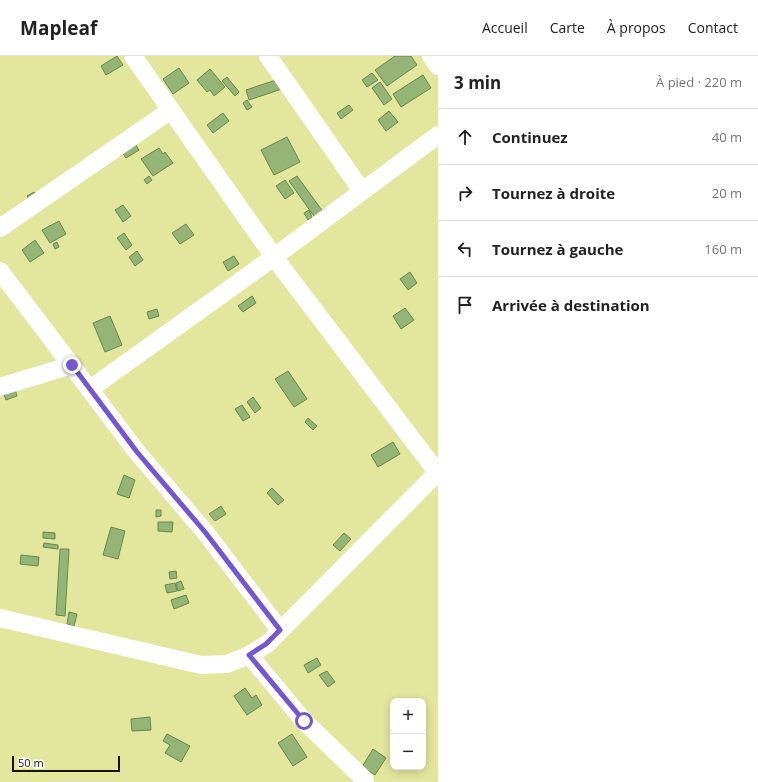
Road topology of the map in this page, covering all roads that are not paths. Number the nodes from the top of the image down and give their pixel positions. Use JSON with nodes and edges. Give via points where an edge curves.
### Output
{"nodes":[{"id":1,"x":133,"y":56,"type":"edge"},
{"id":2,"x":268,"y":56,"type":"edge"},
{"id":3,"x":431,"y":56,"type":"edge"},
{"id":4,"x":438,"y":66,"type":"edge"},
{"id":5,"x":171,"y":110,"type":"junction"},
{"id":6,"x":438,"y":135,"type":"edge"},
{"id":7,"x":362,"y":191,"type":"junction"},
{"id":8,"x":0,"y":228,"type":"edge"},
{"id":9,"x":274,"y":257,"type":"junction"},
{"id":10,"x":0,"y":271,"type":"edge"},
{"id":11,"x":72,"y":365,"type":"junction"},
{"id":12,"x":0,"y":387,"type":"edge"},
{"id":13,"x":90,"y":389,"type":"junction"},
{"id":14,"x":438,"y":472,"type":"edge"},
{"id":15,"x":0,"y":618,"type":"edge"},
{"id":16,"x":280,"y":630,"type":"junction"},
{"id":17,"x":249,"y":655,"type":"junction"},
{"id":18,"x":365,"y":780,"type":"dead end"}],
"edges":[{"from":1,"to":5,"type":"street"},
{"from":2,"to":7,"type":"street"},
{"from":3,"to":4,"type":"street"},
{"from":5,"to":8,"type":"street"},
{"from":5,"to":9,"type":"street"},
{"from":6,"to":7,"type":"street"},
{"from":7,"to":9,"type":"street"},
{"from":9,"to":13,"type":"street"},
{"from":9,"to":14,"type":"street"},
{"from":10,"to":11,"type":"street"},
{"from":11,"to":12,"type":"street"},
{"from":11,"to":13,"type":"street"},
{"from":13,"to":16,"type":"street","via":[[137,452],[205,532]]},
{"from":14,"to":16,"type":"street"},
{"from":15,"to":17,"type":"street","via":[[201,665],[227,664]]},
{"from":16,"to":17,"type":"street","via":[[266,644]]},
{"from":17,"to":18,"type":"street","via":[[304,721]]}]}
